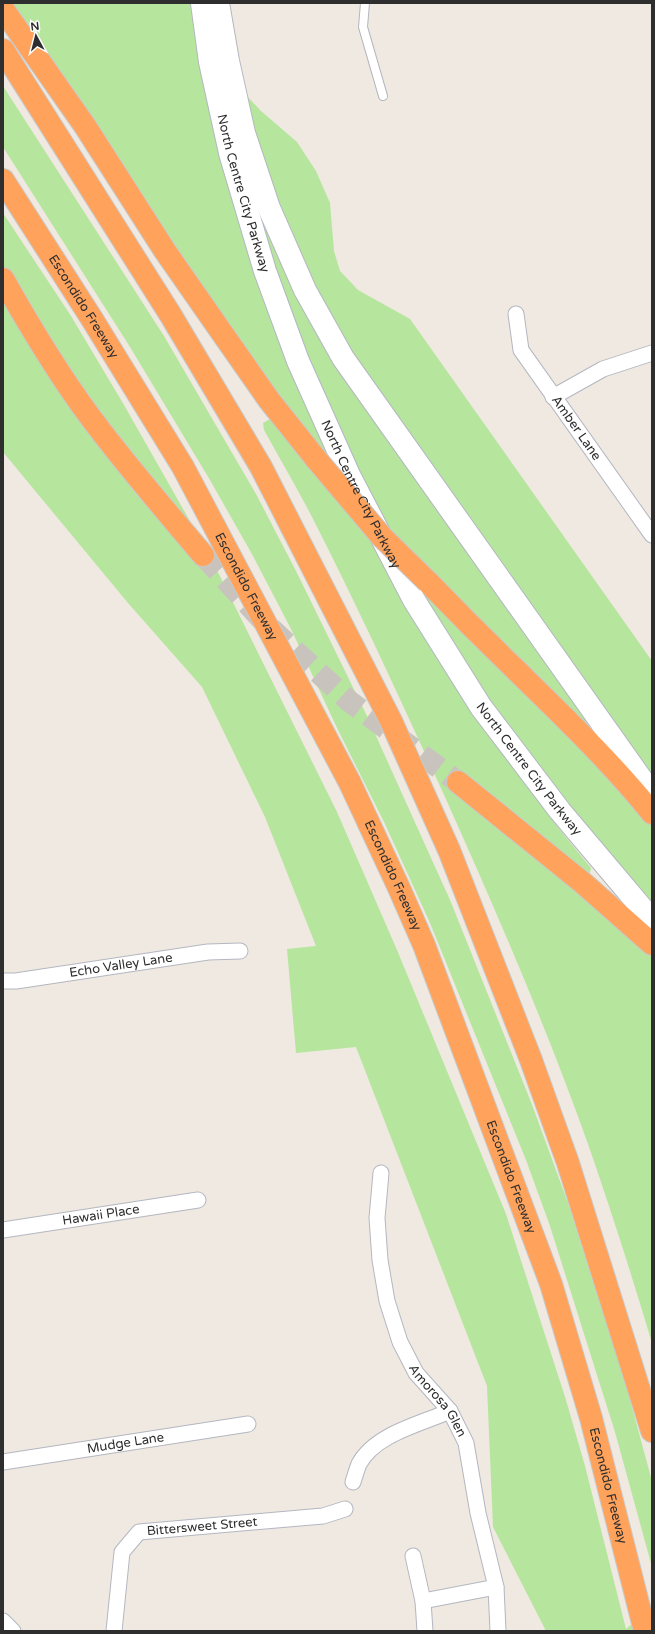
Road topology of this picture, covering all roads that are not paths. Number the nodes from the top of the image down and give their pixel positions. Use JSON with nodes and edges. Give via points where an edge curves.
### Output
{"nodes":[{"id":1,"x":202,"y":3,"type":"edge"},
{"id":2,"x":218,"y":3,"type":"edge"},
{"id":3,"x":365,"y":3,"type":"edge"},
{"id":4,"x":3,"y":9,"type":"edge"},
{"id":5,"x":3,"y":50,"type":"edge"},
{"id":6,"x":383,"y":96,"type":"dead end"},
{"id":7,"x":3,"y":180,"type":"edge"},
{"id":8,"x":3,"y":279,"type":"edge"},
{"id":9,"x":516,"y":314,"type":"dead end"},
{"id":10,"x":652,"y":353,"type":"edge"},
{"id":11,"x":553,"y":397,"type":"junction"},
{"id":12,"x":652,"y":535,"type":"edge"},
{"id":13,"x":203,"y":555,"type":"tunnel mouth"},
{"id":14,"x":458,"y":782,"type":"tunnel mouth"},
{"id":15,"x":652,"y":794,"type":"edge"},
{"id":16,"x":652,"y":813,"type":"edge"},
{"id":17,"x":652,"y":920,"type":"edge"},
{"id":18,"x":652,"y":944,"type":"edge"},
{"id":19,"x":240,"y":951,"type":"dead end"},
{"id":20,"x":3,"y":981,"type":"edge"},
{"id":21,"x":381,"y":1173,"type":"dead end"},
{"id":22,"x":198,"y":1200,"type":"dead end"},
{"id":23,"x":3,"y":1230,"type":"edge"},
{"id":24,"x":450,"y":1411,"type":"junction"},
{"id":25,"x":248,"y":1424,"type":"dead end"},
{"id":26,"x":652,"y":1431,"type":"edge"},
{"id":27,"x":3,"y":1462,"type":"edge"},
{"id":28,"x":353,"y":1482,"type":"dead end"},
{"id":29,"x":345,"y":1509,"type":"dead end"},
{"id":30,"x":413,"y":1556,"type":"dead end"},
{"id":31,"x":496,"y":1587,"type":"junction"},
{"id":32,"x":423,"y":1601,"type":"junction"},
{"id":33,"x":3,"y":1621,"type":"edge"},
{"id":34,"x":644,"y":1624,"type":"edge"},
{"id":35,"x":13,"y":1631,"type":"edge"},
{"id":36,"x":114,"y":1631,"type":"edge"},
{"id":37,"x":425,"y":1631,"type":"edge"},
{"id":38,"x":498,"y":1631,"type":"edge"}],
"edges":[{"from":1,"to":17,"type":"main road","name":"North Centre City Parkway","via":[[210,62],[230,153],[265,271],[298,361],[349,476],[414,600],[481,707],[560,811]]},
{"from":2,"to":15,"type":"main road","name":"North Centre City Parkway","via":[[244,133],[269,208],[305,290],[343,358]]},
{"from":3,"to":6,"type":"lane","via":[[363,27]]},
{"from":4,"to":16,"type":"highway","bridge":true,"via":[[85,126],[220,330],[269,400],[316,460],[382,536],[552,704]]},
{"from":5,"to":26,"type":"highway","via":[[170,314],[261,467],[391,721],[449,850],[534,1068],[573,1178]]},
{"from":7,"to":34,"type":"highway","name":"Escondido Freeway","via":[[183,467],[350,783],[405,902],[424,945],[551,1284],[591,1418]]},
{"from":8,"to":13,"type":"highway","via":[[50,358],[91,418]]},
{"from":9,"to":11,"type":"street","name":"Amber Lane","via":[[521,350]]},
{"from":10,"to":11,"type":"street","via":[[603,369]]},
{"from":11,"to":12,"type":"street","name":"Amber Lane"},
{"from":14,"to":18,"type":"highway","via":[[583,883]]},
{"from":19,"to":20,"type":"street","name":"Echo Valley Lane","via":[[208,952]]},
{"from":21,"to":24,"type":"street","name":"Amorosa Glen","via":[[377,1218],[380,1260],[387,1301],[400,1342],[416,1373]]},
{"from":22,"to":23,"type":"street","name":"Hawaii Place"},
{"from":24,"to":28,"type":"street","via":[[388,1436],[370,1449],[359,1464]]},
{"from":24,"to":31,"type":"street","name":"Amorosa Glen","via":[[466,1442],[478,1513]]},
{"from":25,"to":27,"type":"street","name":"Mudge Lane"},
{"from":29,"to":36,"type":"street","name":"Bittersweet Street","via":[[323,1516],[139,1532],[122,1552]]},
{"from":30,"to":32,"type":"street"},
{"from":31,"to":32,"type":"street"},
{"from":31,"to":38,"type":"street","name":"Amorosa Glen"},
{"from":32,"to":37,"type":"street"},
{"from":33,"to":35,"type":"street"}]}
